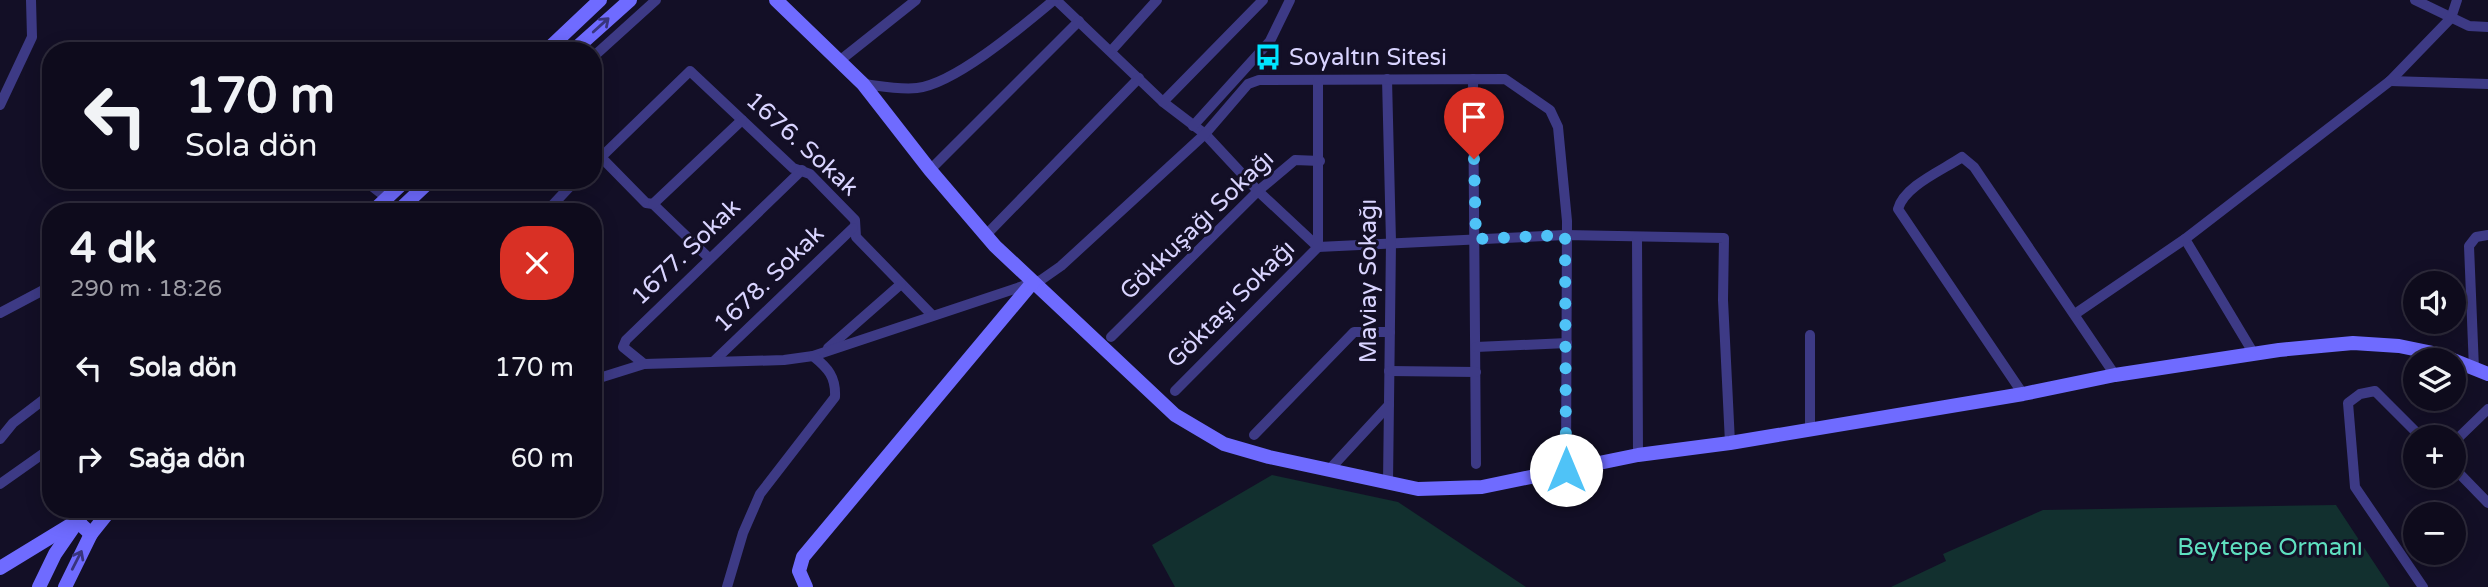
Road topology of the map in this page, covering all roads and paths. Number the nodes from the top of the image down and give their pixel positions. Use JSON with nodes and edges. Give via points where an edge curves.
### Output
{"nodes":[{"id":1,"x":31,"y":0,"type":"edge"},
{"id":2,"x":600,"y":0,"type":"edge"},
{"id":3,"x":630,"y":0,"type":"edge"},
{"id":4,"x":656,"y":0,"type":"edge"},
{"id":5,"x":776,"y":0,"type":"edge"},
{"id":6,"x":916,"y":0,"type":"edge"},
{"id":7,"x":1055,"y":0,"type":"edge"},
{"id":8,"x":1157,"y":0,"type":"edge"},
{"id":9,"x":1263,"y":0,"type":"edge"},
{"id":10,"x":1290,"y":0,"type":"edge"},
{"id":11,"x":2415,"y":0,"type":"edge"},
{"id":12,"x":2457,"y":0,"type":"edge"},
{"id":13,"x":2451,"y":18,"type":"junction"},
{"id":14,"x":1079,"y":21,"type":"junction"},
{"id":15,"x":2488,"y":27,"type":"edge"},
{"id":16,"x":556,"y":42,"type":"edge"},
{"id":17,"x":583,"y":42,"type":"edge"},
{"id":18,"x":602,"y":49,"type":"edge"},
{"id":19,"x":1111,"y":51,"type":"junction"},
{"id":20,"x":838,"y":62,"type":"junction"},
{"id":21,"x":1139,"y":78,"type":"junction"},
{"id":22,"x":1387,"y":79,"type":"junction"},
{"id":23,"x":1473,"y":79,"type":"junction"},
{"id":24,"x":1318,"y":80,"type":"junction"},
{"id":25,"x":2390,"y":81,"type":"junction"},
{"id":26,"x":863,"y":84,"type":"junction"},
{"id":27,"x":2488,"y":84,"type":"edge"},
{"id":28,"x":1163,"y":102,"type":"junction"},
{"id":29,"x":0,"y":106,"type":"edge"},
{"id":30,"x":742,"y":120,"type":"junction"},
{"id":31,"x":1193,"y":126,"type":"junction"},
{"id":32,"x":1205,"y":134,"type":"junction"},
{"id":33,"x":602,"y":157,"type":"joint"},
{"id":34,"x":1320,"y":161,"type":"junction"},
{"id":35,"x":802,"y":170,"type":"junction"},
{"id":36,"x":930,"y":170,"type":"junction"},
{"id":37,"x":376,"y":189,"type":"edge"},
{"id":38,"x":397,"y":189,"type":"edge"},
{"id":39,"x":421,"y":189,"type":"edge"},
{"id":40,"x":568,"y":189,"type":"edge"},
{"id":41,"x":1258,"y":191,"type":"junction"},
{"id":42,"x":387,"y":198,"type":"junction"},
{"id":43,"x":382,"y":203,"type":"edge"},
{"id":44,"x":407,"y":203,"type":"edge"},
{"id":45,"x":555,"y":203,"type":"edge"},
{"id":46,"x":653,"y":204,"type":"junction"},
{"id":47,"x":853,"y":228,"type":"junction"},
{"id":48,"x":986,"y":235,"type":"junction"},
{"id":49,"x":1565,"y":235,"type":"junction"},
{"id":50,"x":2488,"y":235,"type":"edge"},
{"id":51,"x":1637,"y":237,"type":"junction"},
{"id":52,"x":1476,"y":239,"type":"junction"},
{"id":53,"x":2186,"y":239,"type":"junction"},
{"id":54,"x":1391,"y":242,"type":"junction"},
{"id":55,"x":1318,"y":247,"type":"junction"},
{"id":56,"x":709,"y":258,"type":"junction"},
{"id":57,"x":1033,"y":282,"type":"junction"},
{"id":58,"x":901,"y":284,"type":"junction"},
{"id":59,"x":42,"y":291,"type":"edge"},
{"id":60,"x":0,"y":313,"type":"edge"},
{"id":61,"x":2075,"y":314,"type":"junction"},
{"id":62,"x":932,"y":315,"type":"junction"},
{"id":63,"x":1390,"y":332,"type":"junction"},
{"id":64,"x":1810,"y":335,"type":"dead end"},
{"id":65,"x":1111,"y":337,"type":"dead end"},
{"id":66,"x":1567,"y":343,"type":"junction"},
{"id":67,"x":1476,"y":347,"type":"junction"},
{"id":68,"x":818,"y":354,"type":"junction"},
{"id":69,"x":2255,"y":354,"type":"junction"},
{"id":70,"x":714,"y":361,"type":"junction"},
{"id":71,"x":644,"y":364,"type":"junction"},
{"id":72,"x":1389,"y":371,"type":"junction"},
{"id":73,"x":2481,"y":371,"type":"edge"},
{"id":74,"x":1476,"y":372,"type":"junction"},
{"id":75,"x":2115,"y":375,"type":"junction"},
{"id":76,"x":602,"y":377,"type":"edge"},
{"id":77,"x":1175,"y":391,"type":"dead end"},
{"id":78,"x":2024,"y":394,"type":"junction"},
{"id":79,"x":42,"y":401,"type":"edge"},
{"id":80,"x":1389,"y":405,"type":"junction"},
{"id":81,"x":2488,"y":409,"type":"edge"},
{"id":82,"x":2409,"y":425,"type":"edge"},
{"id":83,"x":1810,"y":430,"type":"junction"},
{"id":84,"x":2466,"y":430,"type":"edge"},
{"id":85,"x":1254,"y":435,"type":"dead end"},
{"id":86,"x":0,"y":439,"type":"edge"},
{"id":87,"x":1730,"y":443,"type":"junction"},
{"id":88,"x":42,"y":454,"type":"edge"},
{"id":89,"x":1638,"y":455,"type":"junction"},
{"id":90,"x":1476,"y":464,"type":"dead end"},
{"id":91,"x":1329,"y":470,"type":"junction"},
{"id":92,"x":1566,"y":470,"type":"junction"},
{"id":93,"x":2466,"y":480,"type":"edge"},
{"id":94,"x":1388,"y":482,"type":"junction"},
{"id":95,"x":0,"y":484,"type":"edge"},
{"id":96,"x":2488,"y":503,"type":"edge"},
{"id":97,"x":79,"y":518,"type":"edge"},
{"id":98,"x":104,"y":518,"type":"edge"},
{"id":99,"x":77,"y":521,"type":"junction"},
{"id":100,"x":91,"y":534,"type":"junction"},
{"id":101,"x":0,"y":568,"type":"edge"},
{"id":102,"x":39,"y":587,"type":"edge"},
{"id":103,"x":65,"y":587,"type":"edge"},
{"id":104,"x":727,"y":587,"type":"edge"},
{"id":105,"x":806,"y":587,"type":"edge"},
{"id":106,"x":2423,"y":587,"type":"edge"}],
"edges":[{"from":1,"to":29,"type":"street","via":[[32,37]]},
{"from":2,"to":16,"type":"street"},
{"from":17,"to":3,"type":"street","one_way":true},
{"from":4,"to":18,"type":"street"},
{"from":5,"to":20,"type":"street"},
{"from":6,"to":20,"type":"street"},
{"from":7,"to":14,"type":"street"},
{"from":7,"to":26,"type":"street","via":[[962,69],[919,88]]},
{"from":8,"to":19,"type":"street"},
{"from":9,"to":28,"type":"street"},
{"from":10,"to":31,"type":"street","via":[[1270,41]]},
{"from":11,"to":13,"type":"street"},
{"from":12,"to":13,"type":"street"},
{"from":13,"to":15,"type":"street","via":[[2469,26]]},
{"from":13,"to":25,"type":"street"},
{"from":14,"to":19,"type":"street"},
{"from":14,"to":36,"type":"street"},
{"from":19,"to":21,"type":"street"},
{"from":20,"to":26,"type":"street"},
{"from":21,"to":28,"type":"street"},
{"from":21,"to":48,"type":"street"},
{"from":22,"to":23,"type":"street"},
{"from":22,"to":24,"type":"street"},
{"from":22,"to":54,"type":"street","name":"Maviay Sokağı"},
{"from":23,"to":49,"type":"street","via":[[1505,79],[1550,110],[1558,127]]},
{"from":23,"to":52,"type":"street"},
{"from":24,"to":32,"type":"street","via":[[1248,83]]},
{"from":24,"to":34,"type":"street"},
{"from":25,"to":27,"type":"street"},
{"from":25,"to":53,"type":"street"},
{"from":26,"to":36,"type":"street"},
{"from":28,"to":31,"type":"street"},
{"from":30,"to":33,"type":"street","name":"1676. Sokak","via":[[690,71]]},
{"from":30,"to":35,"type":"street","name":"1676. Sokak","via":[[793,168]]},
{"from":30,"to":46,"type":"street"},
{"from":31,"to":32,"type":"street"},
{"from":32,"to":41,"type":"street"},
{"from":32,"to":57,"type":"street","via":[[1061,267]]},
{"from":33,"to":46,"type":"street","via":[[646,203]]},
{"from":34,"to":41,"type":"street","name":"Gökkuşağı Sokağı","via":[[1295,160]]},
{"from":34,"to":55,"type":"street"},
{"from":35,"to":47,"type":"street","name":"1676. Sokak","via":[[855,220]]},
{"from":35,"to":56,"type":"street","name":"1677. Sokak"},
{"from":36,"to":48,"type":"street"},
{"from":37,"to":42,"type":"street"},
{"from":38,"to":42,"type":"street"},
{"from":39,"to":44,"type":"street"},
{"from":40,"to":45,"type":"street"},
{"from":41,"to":55,"type":"street"},
{"from":41,"to":65,"type":"street","name":"Gökkuşağı Sokağı"},
{"from":42,"to":43,"type":"street"},
{"from":46,"to":56,"type":"street"},
{"from":47,"to":58,"type":"street","name":"1676. Sokak","via":[[856,237]]},
{"from":47,"to":70,"type":"street","name":"1678. Sokak"},
{"from":48,"to":57,"type":"street"},
{"from":49,"to":51,"type":"street"},
{"from":49,"to":52,"type":"street"},
{"from":49,"to":66,"type":"street"},
{"from":50,"to":73,"type":"street","via":[[2476,237],[2469,246]]},
{"from":51,"to":87,"type":"street","via":[[1724,238]]},
{"from":51,"to":89,"type":"street"},
{"from":52,"to":54,"type":"street"},
{"from":52,"to":67,"type":"street"},
{"from":53,"to":61,"type":"street"},
{"from":53,"to":69,"type":"street"},
{"from":54,"to":55,"type":"street"},
{"from":54,"to":63,"type":"street","name":"Maviay Sokağı"},
{"from":55,"to":77,"type":"street","name":"Göktaşı Sokağı"},
{"from":56,"to":71,"type":"street","name":"1677. Sokak","via":[[626,340],[623,346]]},
{"from":57,"to":62,"type":"street"},
{"from":57,"to":91,"type":"street","via":[[1185,423],[1224,444]]},
{"from":57,"to":105,"type":"street","via":[[803,557],[799,571]]},
{"from":58,"to":62,"type":"street","name":"1676. Sokak"},
{"from":58,"to":68,"type":"street"},
{"from":59,"to":60,"type":"street"},
{"from":61,"to":75,"type":"street"},
{"from":61,"to":78,"type":"street","via":[[1968,160],[1962,157],[1900,200],[1898,208]]},
{"from":62,"to":68,"type":"street"},
{"from":63,"to":72,"type":"street","name":"Maviay Sokağı"},
{"from":63,"to":85,"type":"street","via":[[1354,332]]},
{"from":64,"to":83,"type":"street"},
{"from":66,"to":67,"type":"street"},
{"from":66,"to":92,"type":"street"},
{"from":67,"to":74,"type":"street"},
{"from":68,"to":70,"type":"street","via":[[784,360]]},
{"from":68,"to":104,"type":"street","via":[[835,383],[835,397],[760,494]]},
{"from":69,"to":73,"type":"street","via":[[2353,343],[2399,346],[2438,354]]},
{"from":69,"to":75,"type":"street"},
{"from":70,"to":71,"type":"street"},
{"from":71,"to":76,"type":"street"},
{"from":72,"to":74,"type":"street"},
{"from":72,"to":80,"type":"street","name":"Maviay Sokağı"},
{"from":74,"to":90,"type":"street"},
{"from":75,"to":78,"type":"street"},
{"from":78,"to":83,"type":"street"},
{"from":79,"to":86,"type":"street"},
{"from":80,"to":91,"type":"street"},
{"from":80,"to":94,"type":"street","name":"Maviay Sokağı"},
{"from":81,"to":84,"type":"street"},
{"from":82,"to":106,"type":"street","via":[[2375,391],[2348,403],[2354,487]]},
{"from":83,"to":87,"type":"street"},
{"from":87,"to":89,"type":"street"},
{"from":88,"to":95,"type":"street"},
{"from":89,"to":92,"type":"street"},
{"from":91,"to":94,"type":"street"},
{"from":92,"to":94,"type":"street","via":[[1482,487],[1418,489]]},
{"from":93,"to":96,"type":"street"},
{"from":97,"to":99,"type":"street"},
{"from":98,"to":100,"type":"street"},
{"from":99,"to":100,"type":"street"},
{"from":99,"to":101,"type":"street"},
{"from":99,"to":102,"type":"street"},
{"from":103,"to":100,"type":"street","one_way":true}]}
